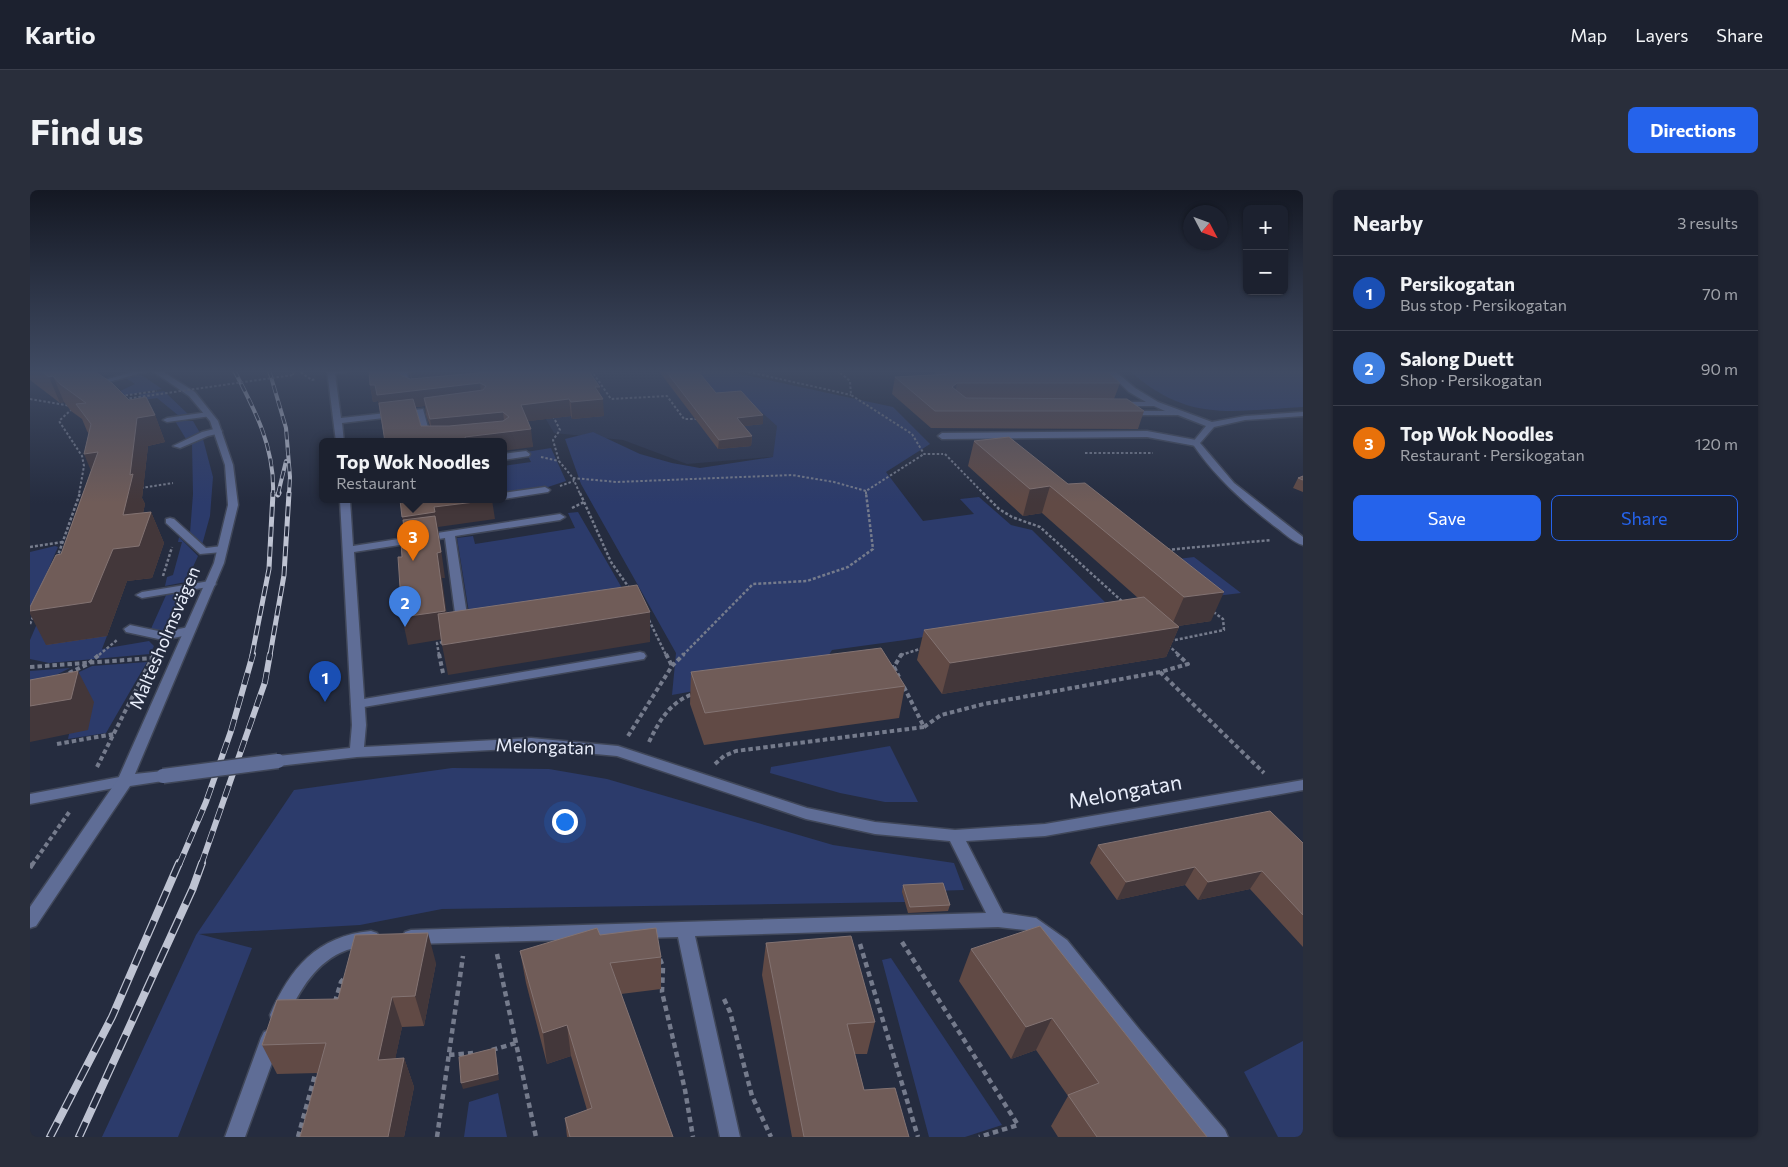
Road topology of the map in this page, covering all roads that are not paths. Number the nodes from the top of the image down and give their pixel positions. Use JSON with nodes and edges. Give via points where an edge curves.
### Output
{"nodes":[{"id":1,"x":207,"y":414,"type":"edge"},
{"id":2,"x":208,"y":414,"type":"edge"},
{"id":3,"x":337,"y":414,"type":"edge"},
{"id":4,"x":388,"y":414,"type":"edge"},
{"id":5,"x":425,"y":414,"type":"edge"},
{"id":6,"x":1180,"y":414,"type":"edge"},
{"id":7,"x":1300,"y":414,"type":"edge"},
{"id":8,"x":167,"y":420,"type":"dead end"},
{"id":9,"x":338,"y":420,"type":"junction"},
{"id":10,"x":1211,"y":425,"type":"junction"},
{"id":11,"x":218,"y":431,"type":"junction"},
{"id":12,"x":942,"y":436,"type":"edge"},
{"id":13,"x":340,"y":438,"type":"edge"},
{"id":14,"x":432,"y":438,"type":"edge"},
{"id":15,"x":1196,"y":443,"type":"junction"},
{"id":16,"x":177,"y":446,"type":"dead end"},
{"id":17,"x":526,"y":454,"type":"edge"},
{"id":18,"x":507,"y":456,"type":"edge"},
{"id":19,"x":545,"y":490,"type":"dead end"},
{"id":20,"x":507,"y":495,"type":"edge"},
{"id":21,"x":345,"y":503,"type":"edge"},
{"id":22,"x":560,"y":517,"type":"dead end"},
{"id":23,"x":170,"y":522,"type":"road end"},
{"id":24,"x":450,"y":534,"type":"junction"},
{"id":25,"x":1300,"y":540,"type":"edge"},
{"id":26,"x":222,"y":549,"type":"junction"},
{"id":27,"x":348,"y":550,"type":"junction"},
{"id":28,"x":210,"y":584,"type":"junction"},
{"id":29,"x":142,"y":595,"type":"dead end"},
{"id":30,"x":130,"y":629,"type":"road end"},
{"id":31,"x":190,"y":631,"type":"junction"},
{"id":32,"x":474,"y":634,"type":"edge"},
{"id":33,"x":640,"y":656,"type":"dead end"},
{"id":34,"x":358,"y":704,"type":"junction"},
{"id":35,"x":357,"y":752,"type":"junction"},
{"id":36,"x":125,"y":781,"type":"junction"},
{"id":37,"x":1303,"y":785,"type":"edge"},
{"id":38,"x":30,"y":799,"type":"edge"},
{"id":39,"x":955,"y":836,"type":"junction"},
{"id":40,"x":998,"y":920,"type":"junction"},
{"id":41,"x":30,"y":921,"type":"edge"},
{"id":42,"x":685,"y":929,"type":"junction"},
{"id":43,"x":235,"y":1137,"type":"edge"},
{"id":44,"x":730,"y":1137,"type":"edge"},
{"id":45,"x":1218,"y":1137,"type":"edge"}],
"edges":[{"from":1,"to":8,"type":"street"},
{"from":2,"to":11,"type":"street","name":"Maltesholmsvägen"},
{"from":3,"to":9,"type":"street"},
{"from":4,"to":9,"type":"street"},
{"from":5,"to":14,"type":"street"},
{"from":6,"to":10,"type":"street"},
{"from":7,"to":10,"type":"street","via":[[1245,418]]},
{"from":9,"to":13,"type":"street"},
{"from":10,"to":15,"type":"street"},
{"from":11,"to":16,"type":"street"},
{"from":11,"to":26,"type":"street","name":"Maltesholmsvägen","via":[[229,465],[233,505]]},
{"from":12,"to":15,"type":"street","via":[[1147,434]]},
{"from":15,"to":25,"type":"street","via":[[1220,476]]},
{"from":17,"to":18,"type":"street"},
{"from":19,"to":20,"type":"street"},
{"from":21,"to":27,"type":"street"},
{"from":22,"to":24,"type":"street"},
{"from":23,"to":26,"type":"street","via":[[204,552]]},
{"from":24,"to":27,"type":"street"},
{"from":24,"to":32,"type":"street","via":[[464,636]]},
{"from":26,"to":28,"type":"street","name":"Maltesholmsvägen"},
{"from":27,"to":34,"type":"street"},
{"from":28,"to":29,"type":"street"},
{"from":28,"to":31,"type":"street","name":"Maltesholmsvägen"},
{"from":30,"to":31,"type":"street","via":[[163,636]]},
{"from":31,"to":36,"type":"street","name":"Maltesholmsvägen"},
{"from":33,"to":34,"type":"street"},
{"from":34,"to":35,"type":"street"},
{"from":35,"to":36,"type":"street","name":"Melongatan","bridge":true},
{"from":35,"to":39,"type":"street","name":"Melongatan","via":[[531,743],[618,751],[806,813],[866,826]]},
{"from":36,"to":38,"type":"street","name":"Melongatan"},
{"from":36,"to":41,"type":"street","name":"Maltesholmsvägen"},
{"from":37,"to":39,"type":"street","name":"Melongatan","via":[[1045,830]]},
{"from":39,"to":40,"type":"street"},
{"from":40,"to":42,"type":"street"},
{"from":40,"to":45,"type":"street","via":[[1030,923],[1061,945]]},
{"from":42,"to":43,"type":"street","via":[[354,939],[317,958],[284,1001]]},
{"from":42,"to":44,"type":"street"}]}
